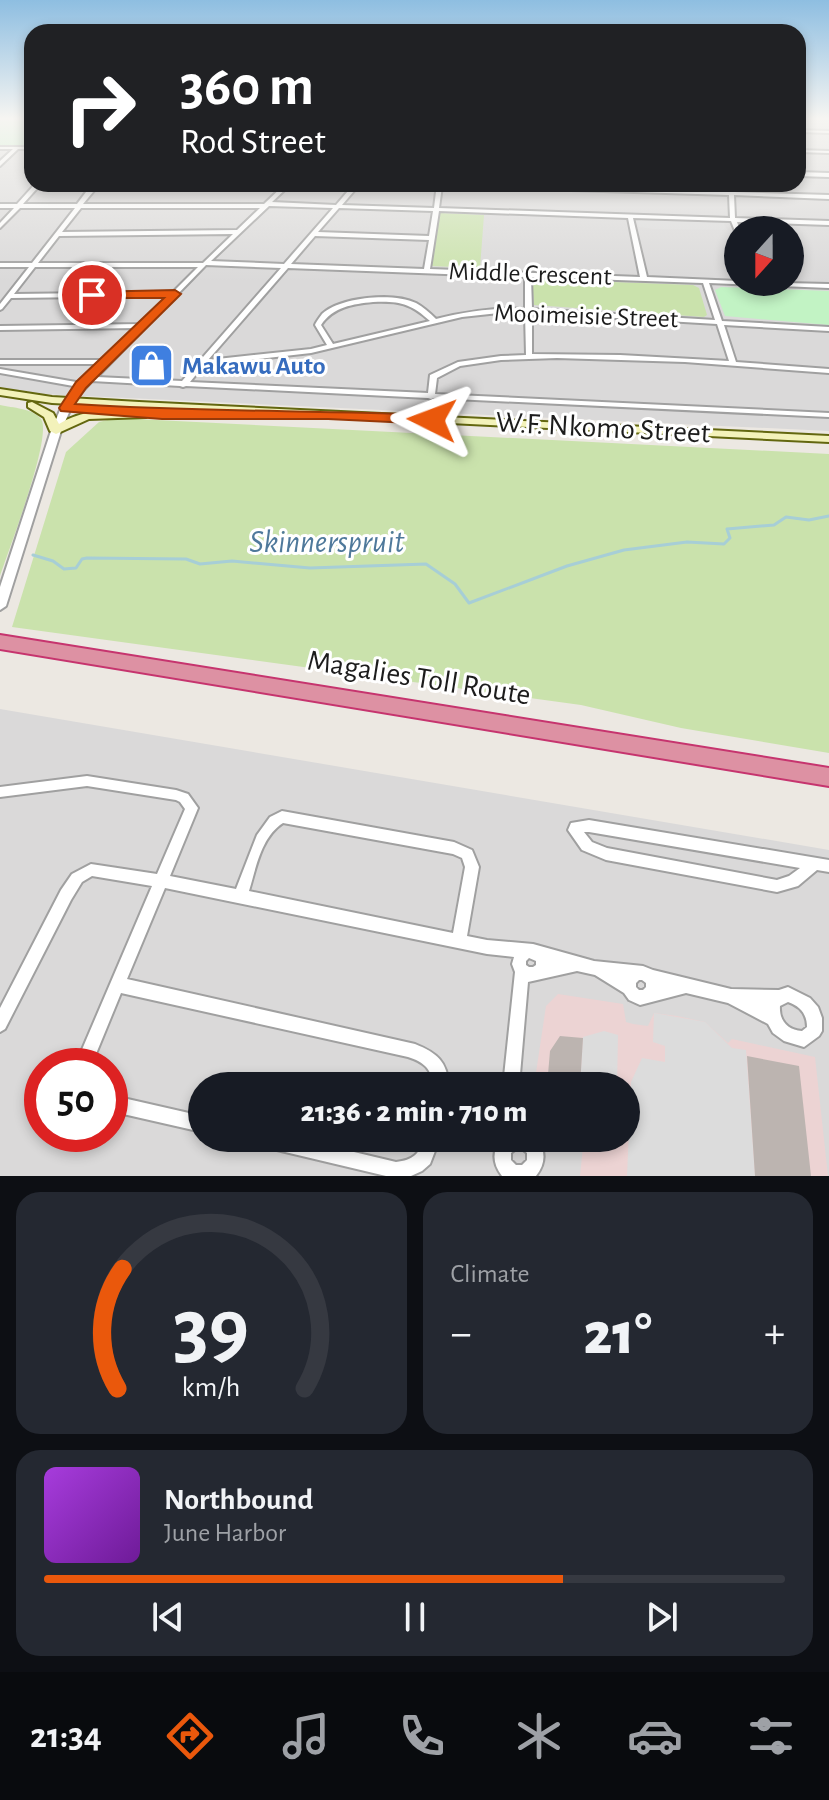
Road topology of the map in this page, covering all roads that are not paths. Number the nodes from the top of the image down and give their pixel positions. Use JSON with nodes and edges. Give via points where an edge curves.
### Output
{"nodes":[{"id":1,"x":806,"y":174,"type":"edge"},
{"id":2,"x":829,"y":175,"type":"edge"},
{"id":3,"x":30,"y":192,"type":"edge"},
{"id":4,"x":88,"y":192,"type":"edge"},
{"id":5,"x":280,"y":192,"type":"edge"},
{"id":6,"x":350,"y":192,"type":"edge"},
{"id":7,"x":439,"y":192,"type":"edge"},
{"id":8,"x":673,"y":192,"type":"edge"},
{"id":9,"x":731,"y":194,"type":"junction"},
{"id":10,"x":829,"y":197,"type":"edge"},
{"id":11,"x":266,"y":205,"type":"junction"},
{"id":12,"x":0,"y":206,"type":"edge"},
{"id":13,"x":17,"y":206,"type":"junction"},
{"id":14,"x":338,"y":206,"type":"junction"},
{"id":15,"x":76,"y":207,"type":"junction"},
{"id":16,"x":436,"y":209,"type":"junction"},
{"id":17,"x":630,"y":216,"type":"junction"},
{"id":18,"x":733,"y":216,"type":"edge"},
{"id":19,"x":724,"y":220,"type":"edge"},
{"id":20,"x":804,"y":222,"type":"edge"},
{"id":21,"x":829,"y":223,"type":"edge"},
{"id":22,"x":0,"y":226,"type":"edge"},
{"id":23,"x":238,"y":232,"type":"junction"},
{"id":24,"x":58,"y":234,"type":"junction"},
{"id":25,"x":314,"y":234,"type":"junction"},
{"id":26,"x":433,"y":238,"type":"junction"},
{"id":27,"x":206,"y":264,"type":"junction"},
{"id":28,"x":0,"y":265,"type":"edge"},
{"id":29,"x":287,"y":265,"type":"junction"},
{"id":30,"x":33,"y":266,"type":"junction"},
{"id":31,"x":427,"y":271,"type":"junction"},
{"id":32,"x":528,"y":274,"type":"junction"},
{"id":33,"x":644,"y":279,"type":"junction"},
{"id":34,"x":705,"y":281,"type":"junction"},
{"id":35,"x":724,"y":282,"type":"edge"},
{"id":36,"x":804,"y":285,"type":"edge"},
{"id":37,"x":829,"y":286,"type":"edge"},
{"id":38,"x":175,"y":294,"type":"junction"},
{"id":39,"x":9,"y":296,"type":"junction"},
{"id":40,"x":0,"y":308,"type":"edge"},
{"id":41,"x":529,"y":309,"type":"junction"},
{"id":42,"x":719,"y":321,"type":"junction"},
{"id":43,"x":435,"y":322,"type":"junction"},
{"id":44,"x":142,"y":326,"type":"junction"},
{"id":45,"x":0,"y":328,"type":"edge"},
{"id":46,"x":829,"y":329,"type":"edge"},
{"id":47,"x":331,"y":346,"type":"junction"},
{"id":48,"x":529,"y":354,"type":"junction"},
{"id":49,"x":0,"y":362,"type":"edge"},
{"id":50,"x":104,"y":362,"type":"junction"},
{"id":51,"x":203,"y":363,"type":"junction"},
{"id":52,"x":734,"y":365,"type":"junction"},
{"id":53,"x":0,"y":371,"type":"edge"},
{"id":54,"x":829,"y":371,"type":"edge"},
{"id":55,"x":84,"y":382,"type":"junction"},
{"id":56,"x":183,"y":385,"type":"junction"},
{"id":57,"x":0,"y":392,"type":"edge"},
{"id":58,"x":431,"y":397,"type":"junction"},
{"id":59,"x":0,"y":400,"type":"edge"},
{"id":60,"x":67,"y":404,"type":"junction"},
{"id":61,"x":32,"y":405,"type":"junction"},
{"id":62,"x":162,"y":414,"type":"junction"},
{"id":63,"x":328,"y":415,"type":"junction"},
{"id":64,"x":829,"y":415,"type":"edge"},
{"id":65,"x":56,"y":431,"type":"junction"},
{"id":66,"x":829,"y":439,"type":"edge"},
{"id":67,"x":0,"y":606,"type":"edge"},
{"id":68,"x":0,"y":634,"type":"edge"},
{"id":69,"x":0,"y":642,"type":"edge"},
{"id":70,"x":829,"y":766,"type":"edge"},
{"id":71,"x":829,"y":777,"type":"edge"},
{"id":72,"x":0,"y":792,"type":"edge"},
{"id":73,"x":822,"y":865,"type":"edge"},
{"id":74,"x":163,"y":881,"type":"junction"},
{"id":75,"x":240,"y":896,"type":"junction"},
{"id":76,"x":459,"y":941,"type":"junction"},
{"id":77,"x":487,"y":947,"type":"junction"},
{"id":78,"x":532,"y":952,"type":"junction"},
{"id":79,"x":578,"y":965,"type":"junction"},
{"id":80,"x":594,"y":968,"type":"junction"},
{"id":81,"x":529,"y":971,"type":"junction"},
{"id":82,"x":642,"y":974,"type":"junction"},
{"id":83,"x":119,"y":985,"type":"junction"},
{"id":84,"x":686,"y":986,"type":"junction"},
{"id":85,"x":629,"y":988,"type":"junction"},
{"id":86,"x":650,"y":994,"type":"junction"},
{"id":87,"x":730,"y":996,"type":"junction"},
{"id":88,"x":777,"y":997,"type":"junction"},
{"id":89,"x":773,"y":1019,"type":"junction"},
{"id":90,"x":822,"y":1019,"type":"edge"},
{"id":91,"x":0,"y":1024,"type":"edge"},
{"id":92,"x":91,"y":1048,"type":"edge"},
{"id":93,"x":440,"y":1072,"type":"edge"},
{"id":94,"x":515,"y":1072,"type":"edge"},
{"id":95,"x":128,"y":1107,"type":"edge"},
{"id":96,"x":188,"y":1121,"type":"edge"},
{"id":97,"x":320,"y":1152,"type":"edge"},
{"id":98,"x":427,"y":1152,"type":"edge"},
{"id":99,"x":505,"y":1152,"type":"edge"},
{"id":100,"x":532,"y":1152,"type":"edge"},
{"id":101,"x":507,"y":1172,"type":"edge"},
{"id":102,"x":527,"y":1175,"type":"edge"}],
"edges":[{"from":1,"to":2,"type":"street"},
{"from":3,"to":13,"type":"street"},
{"from":4,"to":15,"type":"street"},
{"from":5,"to":11,"type":"street"},
{"from":6,"to":14,"type":"street"},
{"from":7,"to":16,"type":"street"},
{"from":8,"to":9,"type":"street"},
{"from":9,"to":10,"type":"street"},
{"from":9,"to":18,"type":"street"},
{"from":11,"to":14,"type":"street"},
{"from":11,"to":15,"type":"street"},
{"from":11,"to":23,"type":"street"},
{"from":12,"to":13,"type":"street"},
{"from":13,"to":15,"type":"street"},
{"from":13,"to":22,"type":"street"},
{"from":14,"to":16,"type":"street"},
{"from":14,"to":25,"type":"street"},
{"from":15,"to":24,"type":"street"},
{"from":16,"to":17,"type":"street"},
{"from":16,"to":26,"type":"street"},
{"from":17,"to":19,"type":"street"},
{"from":17,"to":33,"type":"street"},
{"from":20,"to":21,"type":"street"},
{"from":23,"to":24,"type":"street"},
{"from":23,"to":27,"type":"street"},
{"from":24,"to":30,"type":"street"},
{"from":25,"to":26,"type":"street"},
{"from":25,"to":29,"type":"street"},
{"from":26,"to":31,"type":"street"},
{"from":27,"to":29,"type":"street","name":"Middle Crescent"},
{"from":27,"to":30,"type":"street","name":"Middle Crescent"},
{"from":27,"to":38,"type":"street"},
{"from":28,"to":30,"type":"street","name":"Middle Crescent"},
{"from":29,"to":31,"type":"street","name":"Middle Crescent"},
{"from":29,"to":51,"type":"street"},
{"from":30,"to":39,"type":"street"},
{"from":31,"to":32,"type":"street","name":"Middle Crescent"},
{"from":32,"to":33,"type":"street","name":"Middle Crescent"},
{"from":32,"to":41,"type":"street"},
{"from":33,"to":34,"type":"street","name":"Middle Crescent"},
{"from":34,"to":35,"type":"street","name":"Middle Crescent"},
{"from":34,"to":42,"type":"street"},
{"from":36,"to":37,"type":"street","name":"Middle Crescent"},
{"from":38,"to":39,"type":"street"},
{"from":38,"to":44,"type":"street"},
{"from":39,"to":40,"type":"street"},
{"from":41,"to":42,"type":"street","name":"Mooimeisie Street"},
{"from":41,"to":43,"type":"street","name":"Mooimeisie Street"},
{"from":41,"to":48,"type":"street"},
{"from":42,"to":46,"type":"street","name":"Mooimeisie Street"},
{"from":42,"to":52,"type":"street"},
{"from":43,"to":47,"type":"street","name":"Mooimeisie Street"},
{"from":43,"to":47,"type":"street","via":[[417,306],[398,300],[338,307],[318,325]]},
{"from":44,"to":45,"type":"street"},
{"from":44,"to":50,"type":"street"},
{"from":47,"to":51,"type":"street","name":"Mooimeisie Street"},
{"from":48,"to":52,"type":"street"},
{"from":48,"to":58,"type":"street","via":[[441,370],[433,377]]},
{"from":49,"to":50,"type":"street"},
{"from":50,"to":55,"type":"street"},
{"from":51,"to":56,"type":"street"},
{"from":52,"to":54,"type":"street"},
{"from":53,"to":55,"type":"street"},
{"from":55,"to":56,"type":"street"},
{"from":55,"to":60,"type":"street"},
{"from":56,"to":58,"type":"street"},
{"from":57,"to":60,"type":"main road","name":"W.F. Nkomo Street"},
{"from":58,"to":64,"type":"street"},
{"from":59,"to":61,"type":"main road","name":"W.F. Nkomo Street"},
{"from":60,"to":61,"type":"main road","name":"W.F. Nkomo Street"},
{"from":60,"to":62,"type":"main road","name":"W.F. Nkomo Street"},
{"from":60,"to":63,"type":"main road","name":"W.F. Nkomo Street"},
{"from":60,"to":65,"type":"street"},
{"from":61,"to":65,"type":"main road","via":[[49,415]]},
{"from":62,"to":63,"type":"main road","name":"W.F. Nkomo Street"},
{"from":62,"to":65,"type":"main road","via":[[86,415]]},
{"from":63,"to":66,"type":"main road","name":"W.F. Nkomo Street"},
{"from":65,"to":67,"type":"street"},
{"from":68,"to":70,"type":"highway","name":"Magalies Toll Route"},
{"from":69,"to":71,"type":"highway","name":"Magalies Toll Route"},
{"from":72,"to":74,"type":"street","via":[[87,781],[184,798],[192,808]]},
{"from":73,"to":73,"type":"street","via":[[589,826],[574,830],[587,846],[606,854],[777,886]]},
{"from":74,"to":75,"type":"street"},
{"from":74,"to":83,"type":"street"},
{"from":74,"to":91,"type":"street","via":[[99,870],[77,878]]},
{"from":75,"to":76,"type":"street"},
{"from":75,"to":76,"type":"street","via":[[264,831],[282,817],[454,848],[467,854],[472,867]]},
{"from":76,"to":77,"type":"street"},
{"from":77,"to":78,"type":"street"},
{"from":77,"to":81,"type":"street"},
{"from":78,"to":79,"type":"street"},
{"from":78,"to":81,"type":"street","via":[[521,955]]},
{"from":78,"to":81,"type":"street","via":[[543,962]]},
{"from":79,"to":80,"type":"street"},
{"from":79,"to":81,"type":"street"},
{"from":80,"to":82,"type":"street"},
{"from":80,"to":85,"type":"street"},
{"from":81,"to":94,"type":"street","via":[[521,995]]},
{"from":82,"to":84,"type":"street"},
{"from":82,"to":85,"type":"street","via":[[630,976]]},
{"from":82,"to":86,"type":"street","via":[[652,983]]},
{"from":83,"to":92,"type":"street"},
{"from":83,"to":93,"type":"street","via":[[425,1054]]},
{"from":84,"to":86,"type":"street"},
{"from":84,"to":87,"type":"street"},
{"from":85,"to":86,"type":"street","via":[[639,997]]},
{"from":87,"to":88,"type":"street"},
{"from":87,"to":89,"type":"street"},
{"from":88,"to":89,"type":"street","via":[[771,1006]]},
{"from":88,"to":90,"type":"street","via":[[802,999]]},
{"from":89,"to":90,"type":"street","via":[[782,1032],[804,1039]]},
{"from":95,"to":96,"type":"street"},
{"from":97,"to":98,"type":"street","via":[[396,1170],[423,1163]]},
{"from":99,"to":101,"type":"street"},
{"from":100,"to":102,"type":"street","via":[[535,1159]]},
{"from":101,"to":102,"type":"street"}]}
